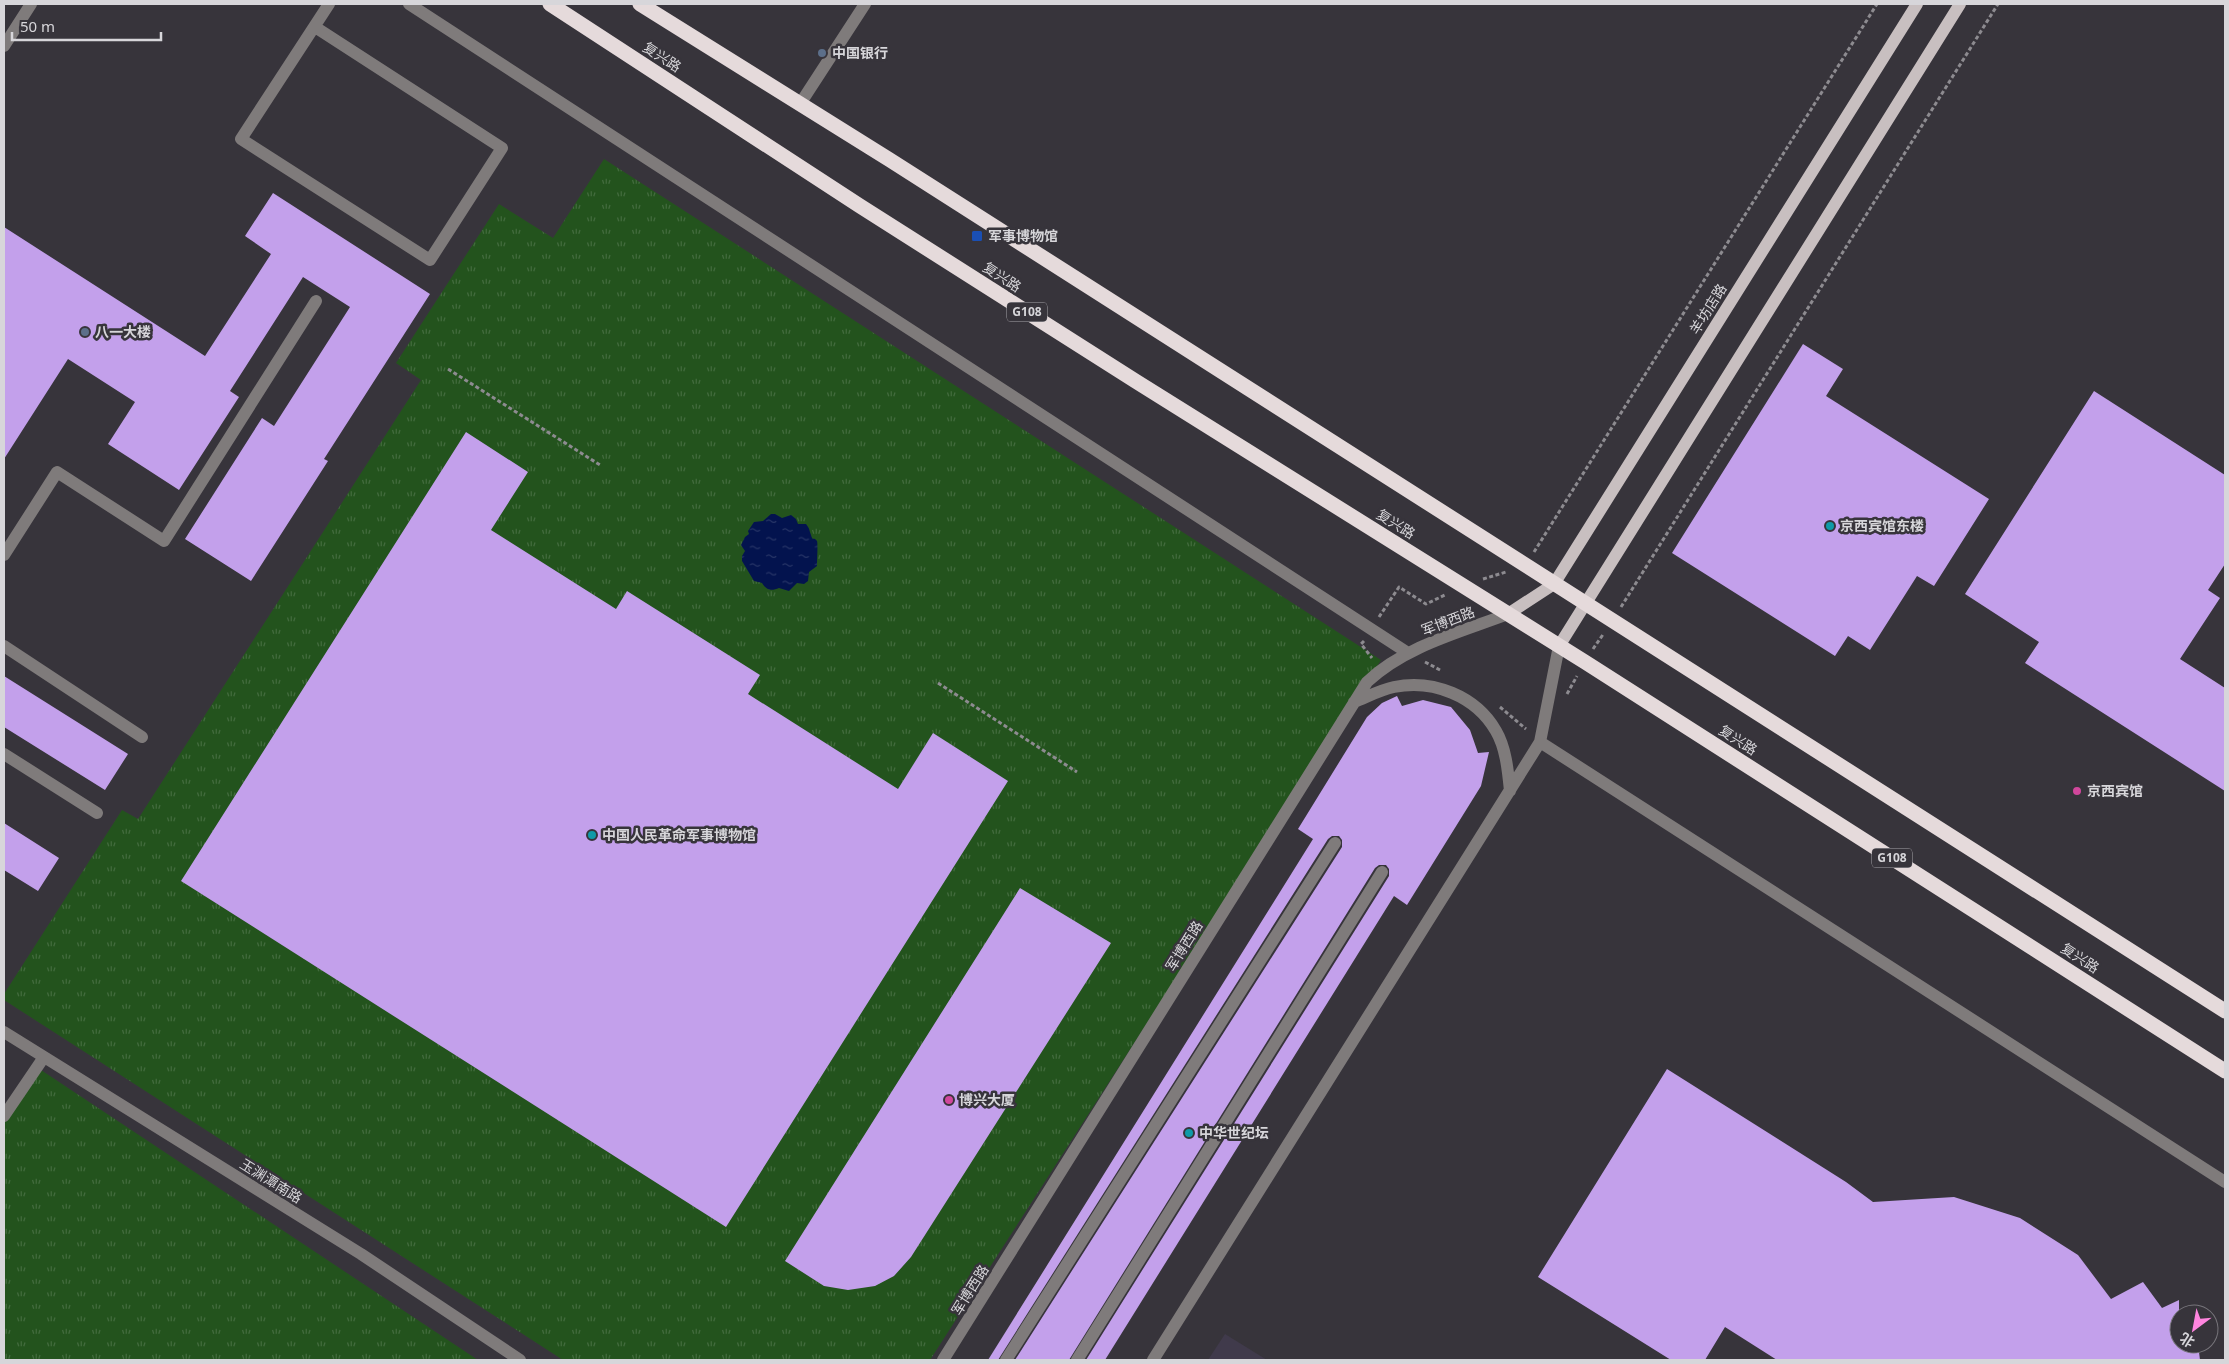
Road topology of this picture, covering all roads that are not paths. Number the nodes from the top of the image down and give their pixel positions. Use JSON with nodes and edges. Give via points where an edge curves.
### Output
{"nodes":[{"id":1,"x":31,"y":4,"type":"edge"},
{"id":2,"x":329,"y":4,"type":"edge"},
{"id":3,"x":409,"y":4,"type":"edge"},
{"id":4,"x":550,"y":4,"type":"edge"},
{"id":5,"x":640,"y":4,"type":"edge"},
{"id":6,"x":865,"y":4,"type":"edge"},
{"id":7,"x":1917,"y":4,"type":"edge"},
{"id":8,"x":1960,"y":4,"type":"edge"},
{"id":9,"x":315,"y":27,"type":"junction"},
{"id":10,"x":4,"y":46,"type":"edge"},
{"id":11,"x":800,"y":104,"type":"junction"},
{"id":12,"x":316,"y":301,"type":"dead end"},
{"id":13,"x":4,"y":555,"type":"edge"},
{"id":14,"x":1554,"y":584,"type":"junction"},
{"id":15,"x":1585,"y":604,"type":"junction"},
{"id":16,"x":1508,"y":614,"type":"junction"},
{"id":17,"x":4,"y":646,"type":"edge"},
{"id":18,"x":1559,"y":646,"type":"junction"},
{"id":19,"x":1408,"y":653,"type":"junction"},
{"id":20,"x":1354,"y":702,"type":"junction"},
{"id":21,"x":142,"y":737,"type":"dead end"},
{"id":22,"x":1540,"y":742,"type":"junction"},
{"id":23,"x":4,"y":754,"type":"edge"},
{"id":24,"x":1510,"y":790,"type":"junction"},
{"id":25,"x":97,"y":812,"type":"dead end"},
{"id":26,"x":1335,"y":842,"type":"dead end"},
{"id":27,"x":1382,"y":872,"type":"dead end"},
{"id":28,"x":2225,"y":1011,"type":"edge"},
{"id":29,"x":4,"y":1032,"type":"edge"},
{"id":30,"x":44,"y":1057,"type":"junction"},
{"id":31,"x":2225,"y":1070,"type":"edge"},
{"id":32,"x":4,"y":1116,"type":"edge"},
{"id":33,"x":2225,"y":1182,"type":"edge"},
{"id":34,"x":520,"y":1360,"type":"edge"},
{"id":35,"x":943,"y":1360,"type":"edge"},
{"id":36,"x":1006,"y":1360,"type":"edge"},
{"id":37,"x":1077,"y":1360,"type":"edge"},
{"id":38,"x":1153,"y":1360,"type":"edge"}],
"edges":[{"from":1,"to":10,"type":"street"},
{"from":2,"to":9,"type":"street"},
{"from":3,"to":19,"type":"street"},
{"from":4,"to":16,"type":"highway","name":"复兴路","number":"G108","via":[[936,254]]},
{"from":5,"to":11,"type":"highway"},
{"from":6,"to":11,"type":"street"},
{"from":7,"to":14,"type":"main road","name":"羊坊店路"},
{"from":8,"to":15,"type":"main road"},
{"from":9,"to":9,"type":"street","via":[[241,139],[430,260],[502,148]]},
{"from":11,"to":14,"type":"highway"},
{"from":12,"to":13,"type":"street","via":[[164,541],[58,472]]},
{"from":14,"to":15,"type":"highway"},
{"from":14,"to":16,"type":"main road","name":"羊坊店路"},
{"from":15,"to":18,"type":"main road"},
{"from":15,"to":28,"type":"highway"},
{"from":16,"to":18,"type":"highway","name":"复兴路","number":"G108"},
{"from":16,"to":19,"type":"street","name":"军博西路"},
{"from":17,"to":21,"type":"street"},
{"from":18,"to":22,"type":"street"},
{"from":18,"to":31,"type":"highway","name":"复兴路","number":"G108"},
{"from":19,"to":20,"type":"street","name":"军博西路","via":[[1367,682]]},
{"from":20,"to":24,"type":"street","via":[[1395,687],[1427,684],[1455,693],[1482,712],[1497,732]]},
{"from":20,"to":35,"type":"street","name":"军博西路"},
{"from":22,"to":24,"type":"street"},
{"from":22,"to":33,"type":"street"},
{"from":23,"to":25,"type":"street"},
{"from":24,"to":38,"type":"street"},
{"from":26,"to":36,"type":"street"},
{"from":27,"to":37,"type":"street"},
{"from":29,"to":30,"type":"street","name":"玉渊潭南路"},
{"from":30,"to":32,"type":"street"},
{"from":30,"to":34,"type":"street","name":"玉渊潭南路","via":[[360,1254]]}]}
